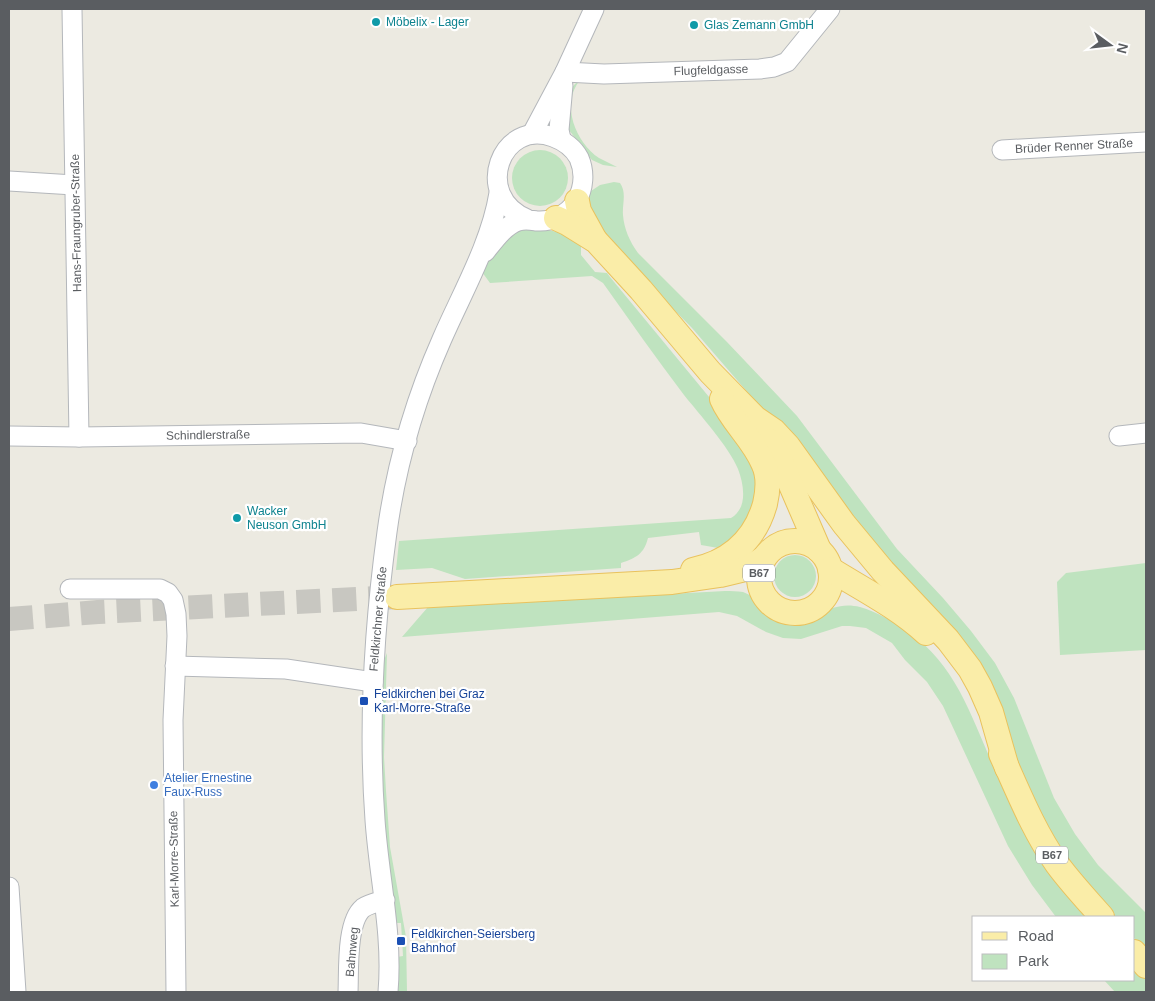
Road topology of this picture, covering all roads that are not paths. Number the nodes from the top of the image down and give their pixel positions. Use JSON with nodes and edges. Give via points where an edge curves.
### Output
{"nodes":[{"id":1,"x":72,"y":9,"type":"edge"},
{"id":2,"x":594,"y":9,"type":"edge"},
{"id":3,"x":830,"y":9,"type":"edge"},
{"id":4,"x":565,"y":72,"type":"junction"},
{"id":5,"x":532,"y":134,"type":"junction"},
{"id":6,"x":561,"y":139,"type":"junction"},
{"id":7,"x":1146,"y":142,"type":"edge"},
{"id":8,"x":1002,"y":150,"type":"dead end"},
{"id":9,"x":9,"y":181,"type":"edge"},
{"id":10,"x":74,"y":185,"type":"junction"},
{"id":11,"x":499,"y":193,"type":"junction"},
{"id":12,"x":577,"y":201,"type":"junction"},
{"id":13,"x":556,"y":218,"type":"junction"},
{"id":14,"x":527,"y":219,"type":"junction"},
{"id":15,"x":596,"y":241,"type":"junction"},
{"id":16,"x":478,"y":260,"type":"junction"},
{"id":17,"x":710,"y":372,"type":"junction"},
{"id":18,"x":755,"y":418,"type":"junction"},
{"id":19,"x":1146,"y":433,"type":"edge"},
{"id":20,"x":9,"y":436,"type":"edge"},
{"id":21,"x":1119,"y":436,"type":"dead end"},
{"id":22,"x":79,"y":437,"type":"junction"},
{"id":23,"x":407,"y":441,"type":"junction"},
{"id":24,"x":792,"y":490,"type":"junction"},
{"id":25,"x":783,"y":543,"type":"junction"},
{"id":26,"x":764,"y":558,"type":"junction"},
{"id":27,"x":824,"y":560,"type":"junction"},
{"id":28,"x":672,"y":582,"type":"junction"},
{"id":29,"x":638,"y":583,"type":"junction"},
{"id":30,"x":70,"y":589,"type":"dead end"},
{"id":31,"x":763,"y":593,"type":"junction"},
{"id":32,"x":397,"y":597,"type":"tunnel mouth"},
{"id":33,"x":821,"y":601,"type":"junction"},
{"id":34,"x":893,"y":608,"type":"junction"},
{"id":35,"x":175,"y":666,"type":"junction"},
{"id":36,"x":373,"y":682,"type":"junction"},
{"id":37,"x":1007,"y":768,"type":"junction"},
{"id":38,"x":9,"y":887,"type":"edge"},
{"id":39,"x":385,"y":900,"type":"junction"},
{"id":40,"x":1101,"y":916,"type":"edge"},
{"id":41,"x":1135,"y":953,"type":"edge"},
{"id":42,"x":1146,"y":966,"type":"edge"},
{"id":43,"x":16,"y":992,"type":"edge"},
{"id":44,"x":176,"y":992,"type":"edge"},
{"id":45,"x":348,"y":992,"type":"edge"},
{"id":46,"x":388,"y":992,"type":"edge"}],
"edges":[{"from":1,"to":10,"type":"street","name":"Hans-Fraungruber-Straße"},
{"from":2,"to":4,"type":"street"},
{"from":3,"to":4,"type":"street","name":"Flugfeldgasse","via":[[787,62],[774,67],[604,74]]},
{"from":4,"to":5,"type":"street"},
{"from":4,"to":6,"type":"street","via":[[560,109]]},
{"from":5,"to":6,"type":"street","via":[[547,134]]},
{"from":5,"to":11,"type":"street","via":[[510,145],[500,159],[496,176]]},
{"from":6,"to":12,"type":"street","via":[[581,163],[583,183]]},
{"from":7,"to":8,"type":"street","name":"Brüder Renner Straße"},
{"from":9,"to":10,"type":"street"},
{"from":10,"to":22,"type":"street","name":"Hans-Fraungruber-Straße"},
{"from":11,"to":14,"type":"street","via":[[513,212]]},
{"from":11,"to":16,"type":"street","name":"Feldkirchner Straße","via":[[496,211]]},
{"from":12,"to":13,"type":"street"},
{"from":12,"to":15,"type":"main road"},
{"from":13,"to":14,"type":"street"},
{"from":13,"to":15,"type":"main road"},
{"from":14,"to":16,"type":"street","name":"Feldkirchner Straße","via":[[505,230]]},
{"from":15,"to":17,"type":"main road"},
{"from":16,"to":23,"type":"street","name":"Feldkirchner Straße","via":[[423,387]]},
{"from":17,"to":18,"type":"main road"},
{"from":17,"to":29,"type":"main road","via":[[726,410],[749,438],[766,469],[767,496],[761,519],[745,542],[722,559],[694,570],[668,571]]},
{"from":18,"to":24,"type":"main road","via":[[778,455]]},
{"from":18,"to":37,"type":"main road","via":[[788,446],[844,524],[970,669],[991,712]]},
{"from":19,"to":21,"type":"street"},
{"from":20,"to":22,"type":"street","name":"Schindlerstraße"},
{"from":22,"to":23,"type":"street","name":"Schindlerstraße","via":[[361,433]]},
{"from":23,"to":36,"type":"street","name":"Feldkirchner Straße","via":[[387,530]]},
{"from":24,"to":25,"type":"main road","via":[[792,514]]},
{"from":24,"to":27,"type":"main road"},
{"from":25,"to":26,"type":"main road","number":"B67"},
{"from":25,"to":27,"type":"main road","number":"B67","via":[[792,541],[811,545]]},
{"from":26,"to":28,"type":"main road","number":"B67","via":[[749,568],[720,576]]},
{"from":26,"to":31,"type":"main road","number":"B67","via":[[759,582]]},
{"from":27,"to":33,"type":"main road","via":[[830,581]]},
{"from":27,"to":34,"type":"main road","number":"B67"},
{"from":28,"to":29,"type":"main road","number":"B67"},
{"from":28,"to":31,"type":"main road","number":"B67","via":[[751,587]]},
{"from":29,"to":32,"type":"main road","number":"B67"},
{"from":30,"to":35,"type":"street","name":"Karl-Morre-Straße","via":[[151,588],[168,593],[176,614]]},
{"from":31,"to":33,"type":"main road","number":"B67","via":[[779,609],[790,612],[807,610]]},
{"from":33,"to":34,"type":"main road","number":"B67","via":[[854,599]]},
{"from":34,"to":37,"type":"main road","number":"B67","via":[[917,624],[947,654],[974,697]]},
{"from":35,"to":36,"type":"street","via":[[286,669]]},
{"from":35,"to":44,"type":"street","name":"Karl-Morre-Straße","via":[[172,720]]},
{"from":36,"to":39,"type":"street","name":"Feldkirchner Straße","via":[[375,821]]},
{"from":37,"to":40,"type":"main road","number":"B67","via":[[1027,813],[1056,863]]},
{"from":38,"to":43,"type":"street"},
{"from":39,"to":45,"type":"street","name":"Bahnweg","via":[[363,908],[355,920]]},
{"from":39,"to":46,"type":"street","name":"Feldkirchner Straße","via":[[390,954]]},
{"from":41,"to":42,"type":"main road"}]}
